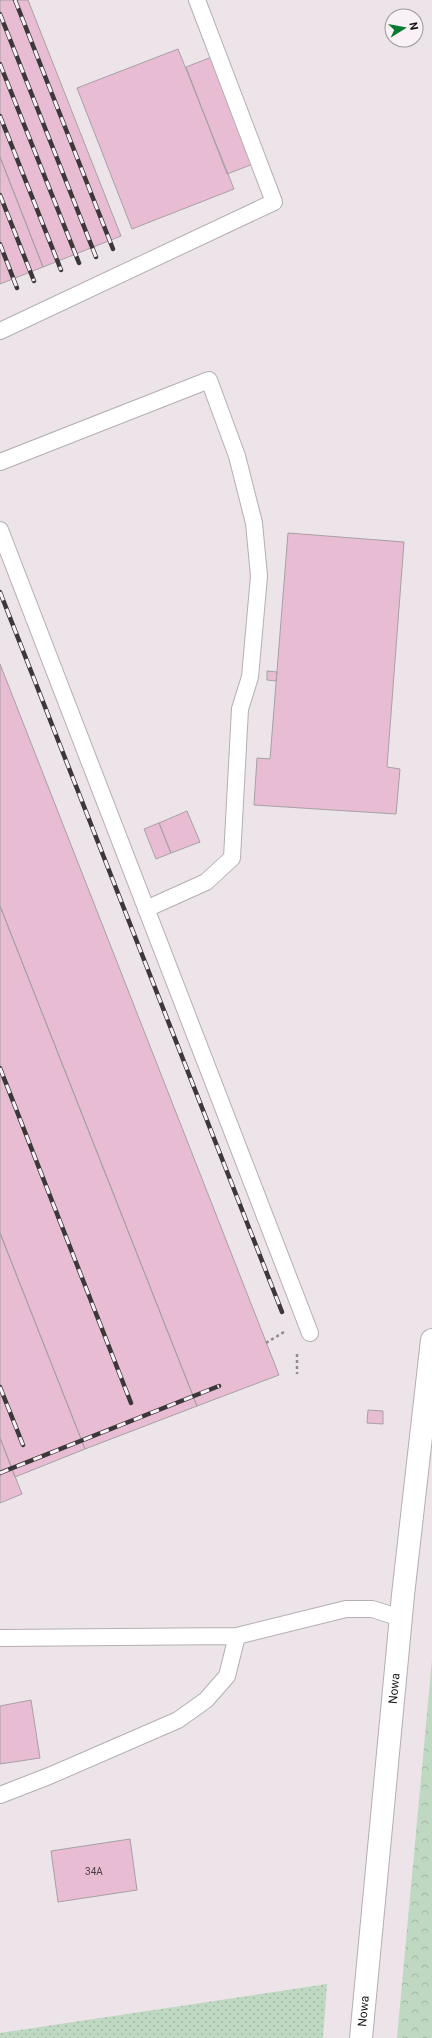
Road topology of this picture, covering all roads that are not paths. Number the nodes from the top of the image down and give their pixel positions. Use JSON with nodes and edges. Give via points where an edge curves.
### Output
{"nodes":[{"id":1,"x":197,"y":0,"type":"edge"},
{"id":2,"x":0,"y":331,"type":"edge"},
{"id":3,"x":0,"y":462,"type":"edge"},
{"id":4,"x":0,"y":530,"type":"edge"},
{"id":5,"x":146,"y":909,"type":"junction"},
{"id":6,"x":310,"y":1333,"type":"dead end"},
{"id":7,"x":432,"y":1340,"type":"edge"},
{"id":8,"x":401,"y":1618,"type":"junction"},
{"id":9,"x":237,"y":1636,"type":"junction"},
{"id":10,"x":0,"y":1638,"type":"edge"},
{"id":11,"x":0,"y":1795,"type":"edge"},
{"id":12,"x":361,"y":2038,"type":"edge"}],
"edges":[{"from":1,"to":2,"type":"lane","via":[[274,202]]},
{"from":3,"to":5,"type":"lane","via":[[209,380],[237,456],[254,523],[259,576],[250,677],[240,709],[232,858],[206,882]]},
{"from":4,"to":5,"type":"lane"},
{"from":5,"to":6,"type":"lane"},
{"from":7,"to":8,"type":"street","name":"Nowa"},
{"from":8,"to":9,"type":"lane","via":[[372,1609],[346,1609]]},
{"from":8,"to":12,"type":"street","name":"Nowa"},
{"from":9,"to":10,"type":"lane"},
{"from":9,"to":11,"type":"lane","via":[[227,1676],[206,1700],[178,1720]]}]}
